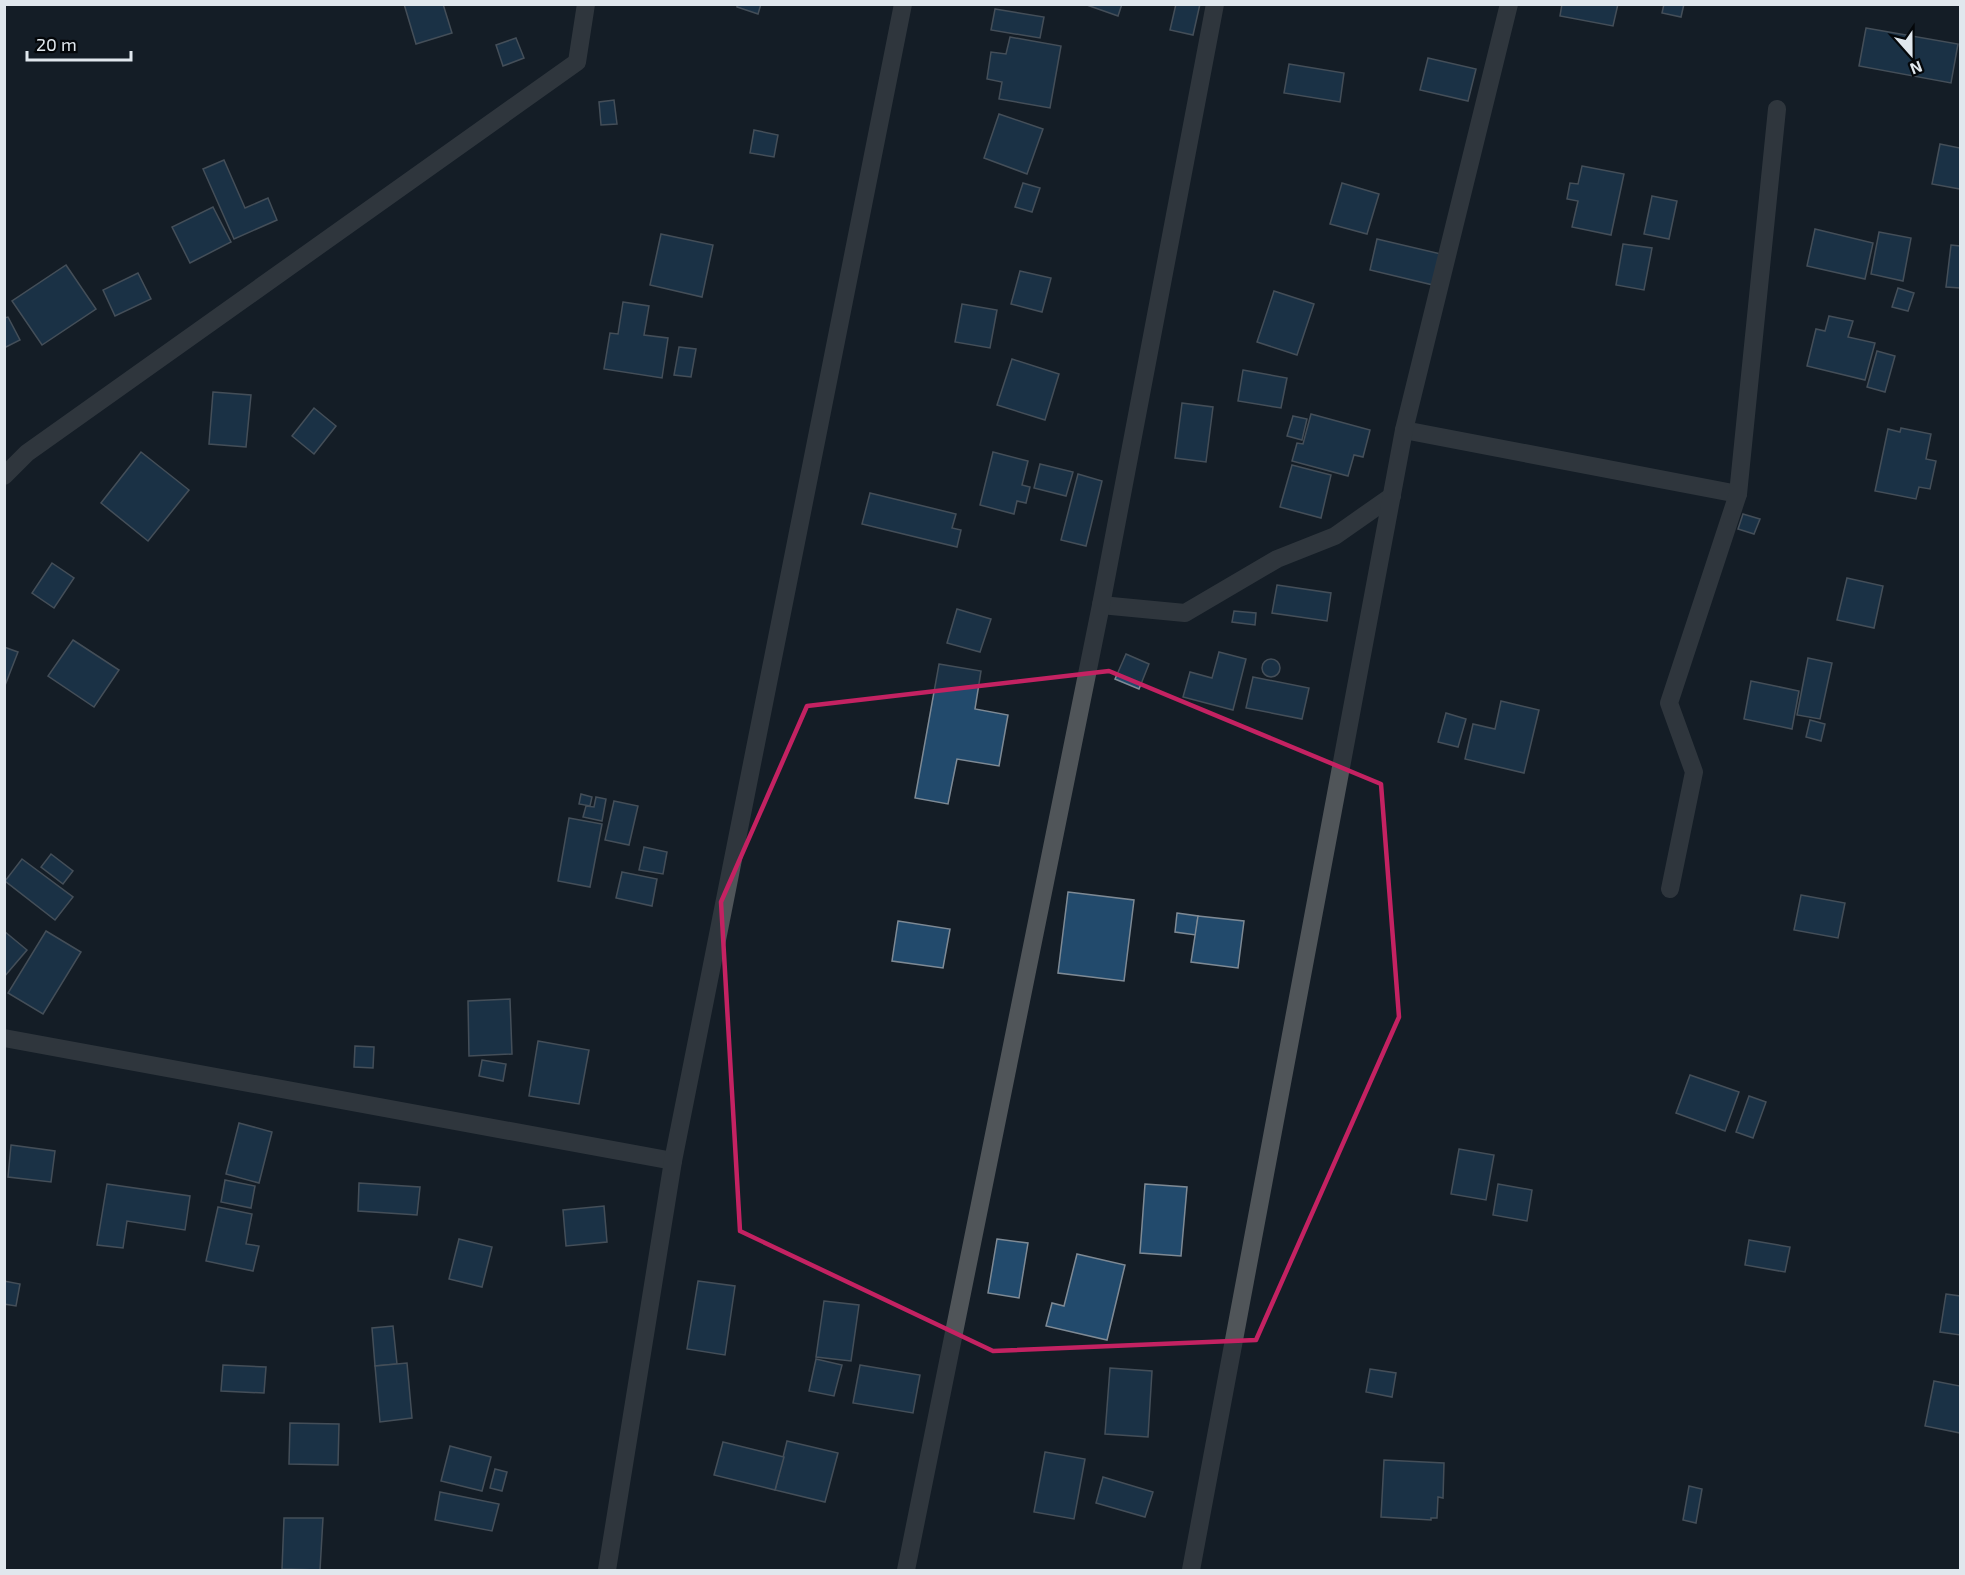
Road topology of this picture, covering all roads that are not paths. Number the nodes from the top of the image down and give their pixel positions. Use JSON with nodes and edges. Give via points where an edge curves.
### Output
{"nodes":[{"id":1,"x":586,"y":4,"type":"edge"},
{"id":2,"x":903,"y":4,"type":"edge"},
{"id":3,"x":1215,"y":4,"type":"edge"},
{"id":4,"x":1509,"y":4,"type":"edge"},
{"id":5,"x":1777,"y":109,"type":"dead end"},
{"id":6,"x":1404,"y":430,"type":"junction"},
{"id":7,"x":4,"y":476,"type":"edge"},
{"id":8,"x":1738,"y":494,"type":"junction"},
{"id":9,"x":1392,"y":496,"type":"junction"},
{"id":10,"x":1101,"y":605,"type":"junction"},
{"id":11,"x":1670,"y":889,"type":"dead end"},
{"id":12,"x":4,"y":1038,"type":"edge"},
{"id":13,"x":674,"y":1161,"type":"junction"},
{"id":14,"x":607,"y":1570,"type":"edge"},
{"id":15,"x":906,"y":1570,"type":"edge"},
{"id":16,"x":1191,"y":1570,"type":"edge"}],
"edges":[{"from":1,"to":7,"type":"street","via":[[577,62],[27,453]]},
{"from":2,"to":13,"type":"street"},
{"from":3,"to":10,"type":"street"},
{"from":4,"to":6,"type":"street"},
{"from":5,"to":8,"type":"street"},
{"from":6,"to":8,"type":"street"},
{"from":6,"to":9,"type":"street"},
{"from":8,"to":11,"type":"street","via":[[1669,703],[1694,772]]},
{"from":9,"to":10,"type":"street","via":[[1335,536],[1277,559],[1185,613]]},
{"from":9,"to":16,"type":"street"},
{"from":10,"to":15,"type":"street"},
{"from":12,"to":13,"type":"street"},
{"from":13,"to":14,"type":"street"}]}
